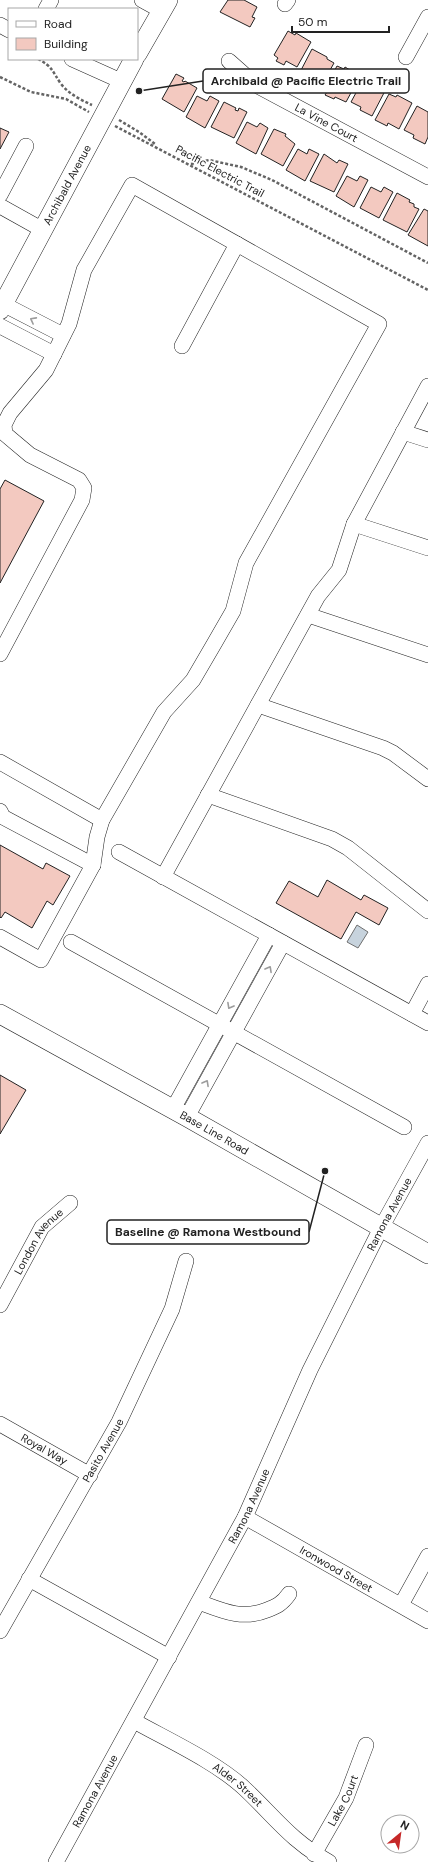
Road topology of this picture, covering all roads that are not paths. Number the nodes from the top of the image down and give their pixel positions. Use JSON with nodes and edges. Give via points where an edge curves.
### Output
{"nodes":[{"id":1,"x":142,"y":0,"type":"edge"},
{"id":2,"x":165,"y":5,"type":"edge"},
{"id":3,"x":428,"y":17,"type":"edge"},
{"id":4,"x":138,"y":52,"type":"edge"},
{"id":5,"x":406,"y":57,"type":"dead end"},
{"id":6,"x":74,"y":60,"type":"edge"},
{"id":7,"x":133,"y":60,"type":"edge"},
{"id":8,"x":229,"y":61,"type":"dead end"},
{"id":9,"x":121,"y":81,"type":"junction"},
{"id":10,"x":26,"y":146,"type":"dead end"},
{"id":11,"x":428,"y":177,"type":"edge"},
{"id":12,"x":0,"y":195,"type":"edge"},
{"id":13,"x":0,"y":206,"type":"edge"},
{"id":14,"x":43,"y":230,"type":"junction"},
{"id":15,"x":237,"y":244,"type":"junction"},
{"id":16,"x":2,"y":307,"type":"edge"},
{"id":17,"x":0,"y":326,"type":"edge"},
{"id":18,"x":63,"y":336,"type":"junction"},
{"id":19,"x":182,"y":346,"type":"dead end"},
{"id":20,"x":54,"y":354,"type":"junction"},
{"id":21,"x":428,"y":386,"type":"edge"},
{"id":22,"x":403,"y":432,"type":"junction"},
{"id":23,"x":428,"y":440,"type":"edge"},
{"id":24,"x":354,"y":524,"type":"junction"},
{"id":25,"x":428,"y":548,"type":"edge"},
{"id":26,"x":308,"y":615,"type":"junction"},
{"id":27,"x":0,"y":654,"type":"edge"},
{"id":28,"x":428,"y":655,"type":"edge"},
{"id":29,"x":258,"y":705,"type":"junction"},
{"id":30,"x":0,"y":762,"type":"edge"},
{"id":31,"x":428,"y":779,"type":"edge"},
{"id":32,"x":208,"y":795,"type":"junction"},
{"id":33,"x":0,"y":811,"type":"edge"},
{"id":34,"x":102,"y":820,"type":"junction"},
{"id":35,"x":119,"y":852,"type":"dead end"},
{"id":36,"x":93,"y":865,"type":"junction"},
{"id":37,"x":163,"y":877,"type":"junction"},
{"id":38,"x":428,"y":911,"type":"edge"},
{"id":39,"x":269,"y":935,"type":"junction"},
{"id":40,"x":0,"y":938,"type":"edge"},
{"id":41,"x":72,"y":942,"type":"dead end"},
{"id":42,"x":283,"y":943,"type":"junction"},
{"id":43,"x":428,"y":984,"type":"edge"},
{"id":44,"x":0,"y":1014,"type":"edge"},
{"id":45,"x":412,"y":1014,"type":"junction"},
{"id":46,"x":428,"y":1023,"type":"edge"},
{"id":47,"x":220,"y":1024,"type":"junction"},
{"id":48,"x":234,"y":1032,"type":"junction"},
{"id":49,"x":180,"y":1113,"type":"junction"},
{"id":50,"x":404,"y":1127,"type":"dead end"},
{"id":51,"x":428,"y":1143,"type":"edge"},
{"id":52,"x":70,"y":1203,"type":"dead end"},
{"id":53,"x":381,"y":1228,"type":"junction"},
{"id":54,"x":428,"y":1254,"type":"edge"},
{"id":55,"x":186,"y":1261,"type":"dead end"},
{"id":56,"x":0,"y":1305,"type":"edge"},
{"id":57,"x":0,"y":1424,"type":"edge"},
{"id":58,"x":90,"y":1475,"type":"junction"},
{"id":59,"x":245,"y":1517,"type":"junction"},
{"id":60,"x":428,"y":1556,"type":"edge"},
{"id":61,"x":29,"y":1579,"type":"junction"},
{"id":62,"x":289,"y":1594,"type":"dead end"},
{"id":63,"x":199,"y":1602,"type":"junction"},
{"id":64,"x":401,"y":1605,"type":"junction"},
{"id":65,"x":428,"y":1620,"type":"edge"},
{"id":66,"x":0,"y":1631,"type":"edge"},
{"id":67,"x":169,"y":1657,"type":"junction"},
{"id":68,"x":134,"y":1721,"type":"junction"},
{"id":69,"x":366,"y":1745,"type":"dead end"},
{"id":70,"x":314,"y":1854,"type":"junction"},
{"id":71,"x":56,"y":1862,"type":"edge"},
{"id":72,"x":329,"y":1862,"type":"edge"}],
"edges":[{"from":1,"to":2,"type":"street"},
{"from":2,"to":4,"type":"main road"},
{"from":3,"to":5,"type":"street"},
{"from":6,"to":9,"type":"street"},
{"from":7,"to":9,"type":"main road","name":"Archibald Avenue"},
{"from":8,"to":11,"type":"street","name":"La Vine Court","via":[[256,85]]},
{"from":9,"to":14,"type":"main road","name":"Archibald Avenue"},
{"from":10,"to":12,"type":"street"},
{"from":13,"to":14,"type":"street"},
{"from":14,"to":16,"type":"main road","name":"Archibald Avenue"},
{"from":15,"to":18,"type":"street","via":[[132,185],[84,270],[69,324]]},
{"from":15,"to":19,"type":"street"},
{"from":15,"to":34,"type":"street","via":[[379,324],[246,563],[233,611],[193,680],[164,712]]},
{"from":18,"to":16,"type":"street","one_way":true},
{"from":17,"to":20,"type":"street"},
{"from":18,"to":20,"type":"street"},
{"from":20,"to":27,"type":"street","via":[[46,370],[10,413],[4,426],[5,434],[30,455],[79,480],[84,488],[82,500]]},
{"from":21,"to":22,"type":"street"},
{"from":22,"to":23,"type":"street"},
{"from":22,"to":24,"type":"street"},
{"from":24,"to":25,"type":"street"},
{"from":24,"to":26,"type":"street","via":[[339,570],[318,596]]},
{"from":26,"to":28,"type":"street"},
{"from":26,"to":29,"type":"street"},
{"from":29,"to":31,"type":"street","via":[[383,748]]},
{"from":29,"to":32,"type":"street"},
{"from":30,"to":34,"type":"street"},
{"from":32,"to":37,"type":"street"},
{"from":32,"to":38,"type":"street","via":[[332,839],[348,848]]},
{"from":33,"to":36,"type":"street","via":[[3,817]]},
{"from":34,"to":36,"type":"street"},
{"from":35,"to":37,"type":"street"},
{"from":36,"to":40,"type":"street","via":[[41,960]]},
{"from":37,"to":39,"type":"street"},
{"from":39,"to":42,"type":"street"},
{"from":39,"to":47,"type":"street","one_way":true},
{"from":41,"to":47,"type":"street"},
{"from":42,"to":45,"type":"street"},
{"from":48,"to":42,"type":"street","one_way":true},
{"from":43,"to":45,"type":"street"},
{"from":44,"to":49,"type":"main road","name":"Base Line Road"},
{"from":45,"to":46,"type":"street"},
{"from":47,"to":48,"type":"street"},
{"from":47,"to":49,"type":"street"},
{"from":49,"to":48,"type":"street","one_way":true},
{"from":48,"to":50,"type":"street"},
{"from":49,"to":53,"type":"main road","name":"Base Line Road"},
{"from":51,"to":53,"type":"street","name":"Ramona Avenue"},
{"from":52,"to":56,"type":"street","name":"London Avenue","via":[[42,1227]]},
{"from":53,"to":54,"type":"main road","name":"Base Line Road"},
{"from":53,"to":59,"type":"street","name":"Ramona Avenue","via":[[310,1370]]},
{"from":55,"to":58,"type":"street","name":"Pasito Avenue","via":[[172,1308],[119,1422]]},
{"from":57,"to":58,"type":"street","name":"Royal Way"},
{"from":58,"to":61,"type":"street","name":"Pasito Avenue"},
{"from":59,"to":63,"type":"street","name":"Ramona Avenue"},
{"from":59,"to":64,"type":"street","name":"Ironwood Street"},
{"from":60,"to":64,"type":"street"},
{"from":61,"to":66,"type":"street","name":"Pasito Avenue"},
{"from":61,"to":67,"type":"street"},
{"from":62,"to":63,"type":"street","via":[[280,1605],[255,1615],[239,1614]]},
{"from":63,"to":67,"type":"street","name":"Ramona Avenue"},
{"from":64,"to":65,"type":"street","name":"Ironwood Street"},
{"from":67,"to":68,"type":"street","name":"Ramona Avenue"},
{"from":68,"to":70,"type":"street","name":"Alder Street","via":[[218,1769],[244,1788],[294,1838]]},
{"from":68,"to":71,"type":"street","name":"Ramona Avenue"},
{"from":69,"to":70,"type":"street","name":"Lake Court","via":[[346,1798]]},
{"from":70,"to":72,"type":"street","name":"Alder Street"}]}
